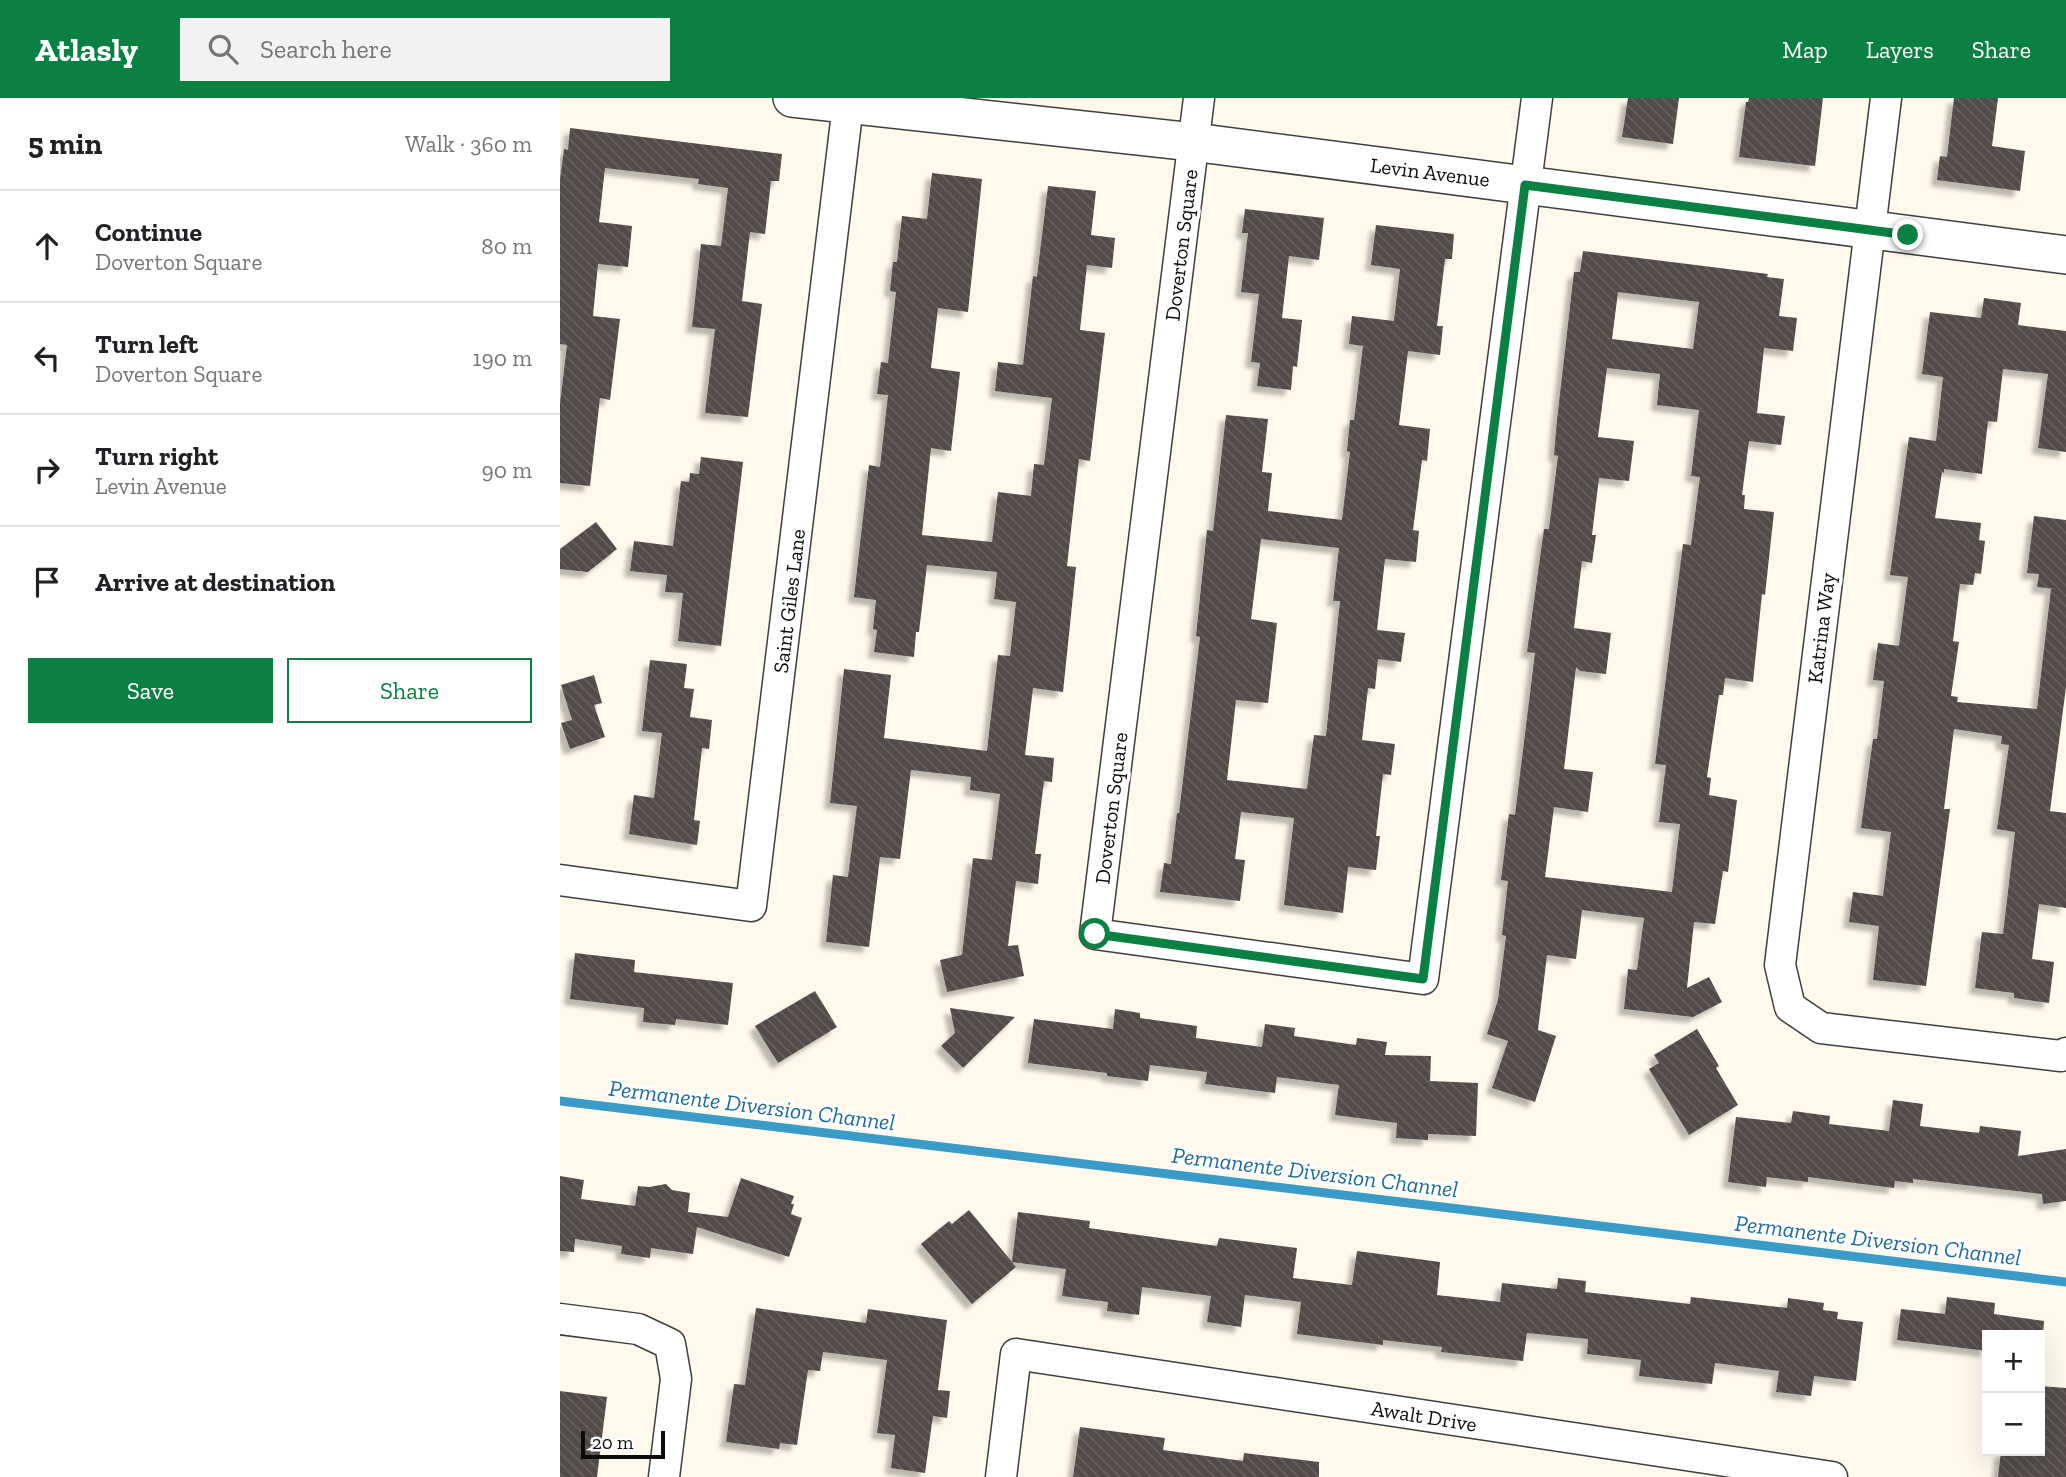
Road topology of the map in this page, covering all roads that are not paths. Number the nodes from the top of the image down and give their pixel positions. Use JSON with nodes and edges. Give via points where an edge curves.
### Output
{"nodes":[{"id":1,"x":792,"y":98,"type":"edge"},
{"id":2,"x":1199,"y":98,"type":"edge"},
{"id":3,"x":1538,"y":98,"type":"edge"},
{"id":4,"x":1886,"y":98,"type":"edge"},
{"id":5,"x":848,"y":102,"type":"edge"},
{"id":6,"x":1193,"y":142,"type":"junction"},
{"id":7,"x":1525,"y":185,"type":"junction"},
{"id":8,"x":1871,"y":231,"type":"junction"},
{"id":9,"x":2066,"y":255,"type":"edge"},
{"id":10,"x":560,"y":880,"type":"edge"},
{"id":11,"x":2066,"y":1054,"type":"edge"},
{"id":12,"x":560,"y":1319,"type":"edge"},
{"id":13,"x":664,"y":1477,"type":"edge"},
{"id":14,"x":1001,"y":1477,"type":"edge"},
{"id":15,"x":1832,"y":1477,"type":"edge"}],
"edges":[{"from":1,"to":5,"type":"street","name":"Levin Avenue"},
{"from":2,"to":6,"type":"street"},
{"from":3,"to":7,"type":"street"},
{"from":4,"to":8,"type":"street","name":"Katrina Way"},
{"from":5,"to":6,"type":"street","name":"Levin Avenue"},
{"from":5,"to":10,"type":"street","name":"Saint Giles Lane","via":[[751,906]]},
{"from":6,"to":7,"type":"street","name":"Levin Avenue"},
{"from":6,"to":7,"type":"street","name":"Doverton Square","via":[[1095,934],[1423,979]]},
{"from":7,"to":8,"type":"street","name":"Levin Avenue"},
{"from":8,"to":9,"type":"street","name":"Levin Avenue"},
{"from":8,"to":11,"type":"street","name":"Katrina Way","via":[[1780,965],[1790,1007],[1821,1028]]},
{"from":12,"to":13,"type":"street","via":[[638,1329],[670,1344],[676,1379]]},
{"from":14,"to":15,"type":"street","name":"Awalt Drive","via":[[1016,1354]]}]}
